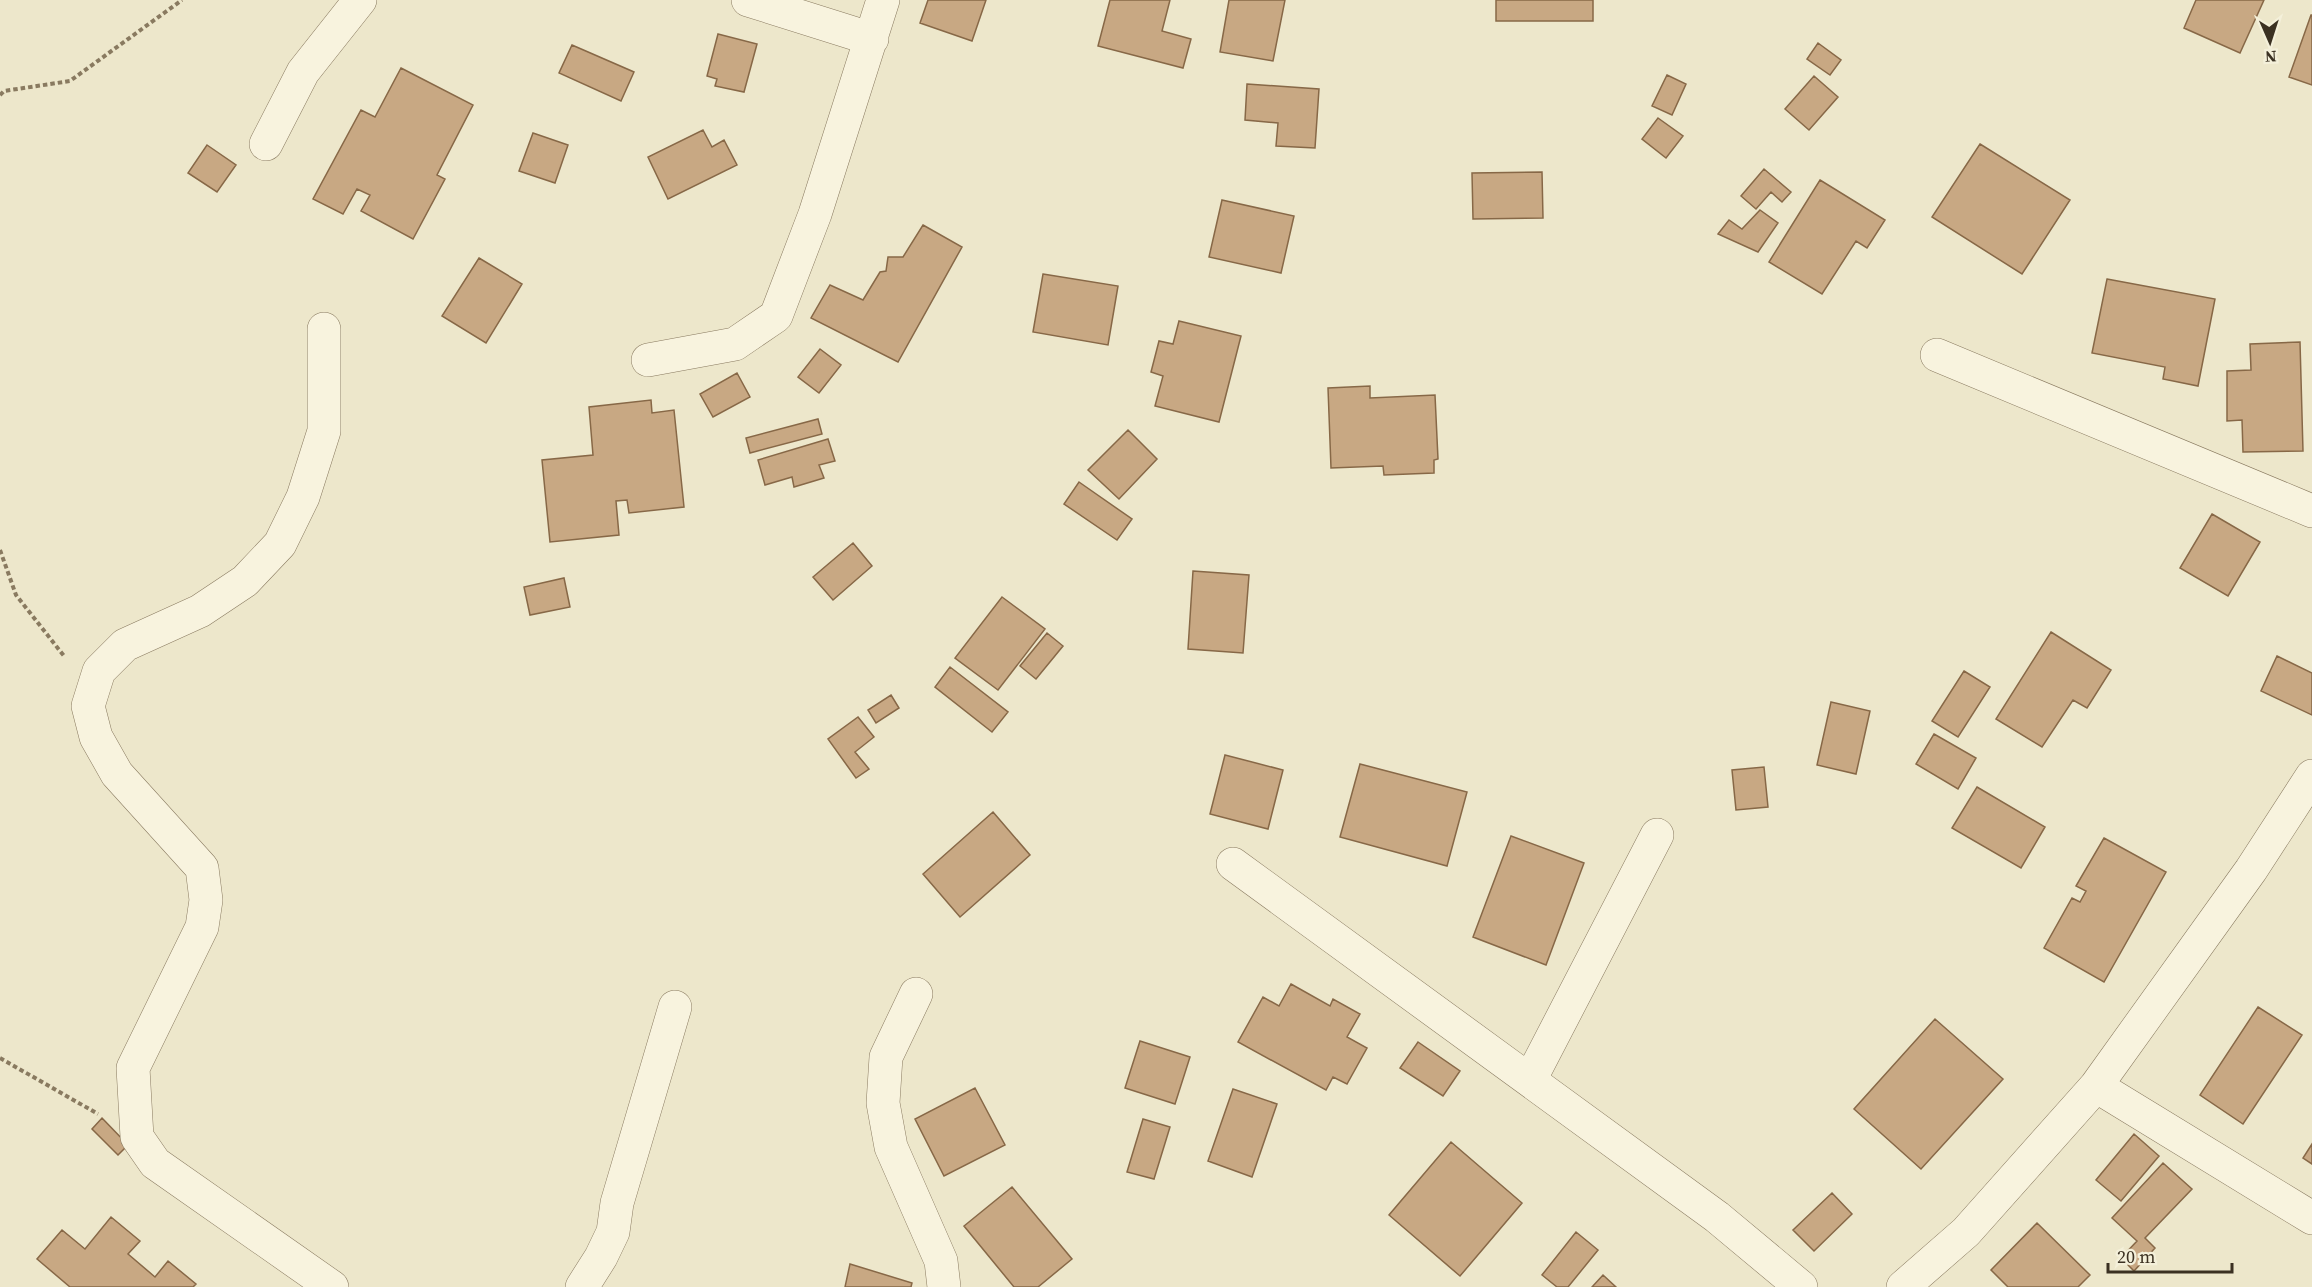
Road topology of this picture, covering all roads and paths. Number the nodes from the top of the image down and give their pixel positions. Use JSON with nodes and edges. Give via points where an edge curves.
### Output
{"nodes":[{"id":1,"x":182,"y":0,"type":"edge"},
{"id":2,"x":360,"y":0,"type":"edge"},
{"id":3,"x":748,"y":0,"type":"edge"},
{"id":4,"x":883,"y":0,"type":"edge"},
{"id":5,"x":872,"y":39,"type":"junction"},
{"id":6,"x":0,"y":95,"type":"edge"},
{"id":7,"x":266,"y":144,"type":"dead end"},
{"id":8,"x":324,"y":328,"type":"dead end"},
{"id":9,"x":1937,"y":355,"type":"dead end"},
{"id":10,"x":648,"y":360,"type":"dead end"},
{"id":11,"x":2312,"y":511,"type":"edge"},
{"id":12,"x":0,"y":550,"type":"edge"},
{"id":13,"x":95,"y":687,"type":"junction"},
{"id":14,"x":2312,"y":777,"type":"edge"},
{"id":15,"x":1657,"y":835,"type":"dead end"},
{"id":16,"x":1233,"y":864,"type":"dead end"},
{"id":17,"x":916,"y":994,"type":"dead end"},
{"id":18,"x":675,"y":1007,"type":"dead end"},
{"id":19,"x":0,"y":1058,"type":"edge"},
{"id":20,"x":1530,"y":1080,"type":"junction"},
{"id":21,"x":2096,"y":1086,"type":"junction"},
{"id":22,"x":137,"y":1137,"type":"junction"},
{"id":23,"x":2312,"y":1218,"type":"edge"},
{"id":24,"x":332,"y":1287,"type":"edge"},
{"id":25,"x":582,"y":1287,"type":"edge"},
{"id":26,"x":944,"y":1287,"type":"edge"},
{"id":27,"x":1801,"y":1287,"type":"edge"},
{"id":28,"x":1903,"y":1287,"type":"edge"}],
"edges":[{"from":1,"to":6,"type":"path","via":[[70,81],[4,91]]},
{"from":2,"to":7,"type":"street","via":[[303,72]]},
{"from":3,"to":5,"type":"street"},
{"from":4,"to":5,"type":"street"},
{"from":5,"to":10,"type":"street","via":[[815,214],[776,316],[735,344]]},
{"from":8,"to":13,"type":"street","via":[[324,431],[303,497],[280,544],[245,581],[200,610],[125,645],[99,671]]},
{"from":9,"to":11,"type":"street"},
{"from":12,"to":13,"type":"path","via":[[16,595],[60,651]]},
{"from":13,"to":22,"type":"street","via":[[88,706],[96,737],[117,774],[202,868],[206,900],[202,927],[133,1068]]},
{"from":14,"to":21,"type":"street","via":[[2252,870]]},
{"from":15,"to":20,"type":"street"},
{"from":16,"to":20,"type":"street"},
{"from":17,"to":26,"type":"street","via":[[886,1056],[883,1103],[891,1147],[940,1261]]},
{"from":18,"to":25,"type":"street","via":[[617,1203],[613,1232]]},
{"from":19,"to":22,"type":"path"},
{"from":20,"to":27,"type":"street","via":[[1717,1217]]},
{"from":21,"to":23,"type":"street"},
{"from":21,"to":28,"type":"street","via":[[1966,1232]]},
{"from":22,"to":24,"type":"street","via":[[155,1163]]}]}
